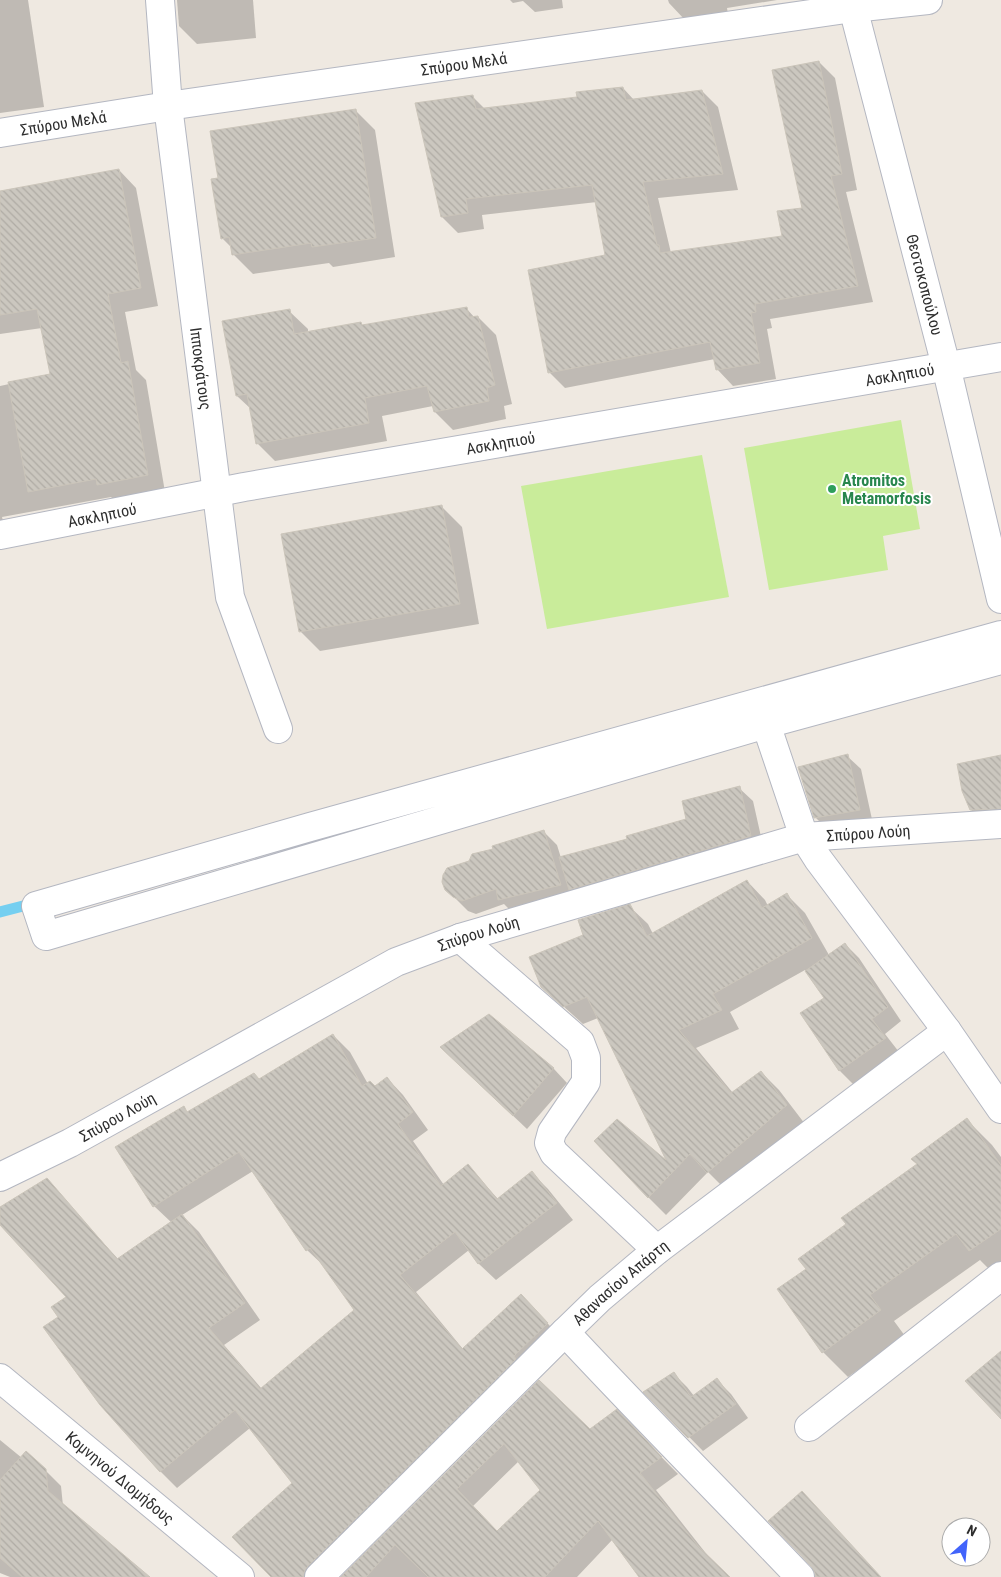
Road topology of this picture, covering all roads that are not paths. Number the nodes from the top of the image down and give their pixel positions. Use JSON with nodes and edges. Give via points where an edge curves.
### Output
{"nodes":[{"id":1,"x":160,"y":0,"type":"edge"},
{"id":2,"x":928,"y":0,"type":"edge"},
{"id":3,"x":852,"y":4,"type":"edge"},
{"id":4,"x":168,"y":106,"type":"junction"},
{"id":5,"x":0,"y":133,"type":"edge"},
{"id":6,"x":1001,"y":357,"type":"edge"},
{"id":7,"x":946,"y":366,"type":"junction"},
{"id":8,"x":217,"y":492,"type":"junction"},
{"id":9,"x":0,"y":535,"type":"edge"},
{"id":10,"x":1001,"y":599,"type":"edge"},
{"id":11,"x":1001,"y":635,"type":"edge"},
{"id":12,"x":1001,"y":660,"type":"edge"},
{"id":13,"x":766,"y":724,"type":"junction"},
{"id":14,"x":278,"y":729,"type":"dead end"},
{"id":15,"x":1001,"y":824,"type":"edge"},
{"id":16,"x":804,"y":837,"type":"junction"},
{"id":17,"x":460,"y":938,"type":"junction"},
{"id":18,"x":948,"y":1031,"type":"junction"},
{"id":19,"x":1001,"y":1109,"type":"edge"},
{"id":20,"x":0,"y":1177,"type":"edge"},
{"id":21,"x":658,"y":1250,"type":"junction"},
{"id":22,"x":1001,"y":1276,"type":"edge"},
{"id":23,"x":565,"y":1332,"type":"junction"},
{"id":24,"x":0,"y":1378,"type":"edge"},
{"id":25,"x":809,"y":1427,"type":"dead end"},
{"id":26,"x":240,"y":1577,"type":"edge"},
{"id":27,"x":319,"y":1577,"type":"edge"},
{"id":28,"x":800,"y":1577,"type":"edge"}],
"edges":[{"from":1,"to":4,"type":"street","name":"Ιπποκράτους"},
{"from":2,"to":3,"type":"street","name":"Σπύρου Μελά"},
{"from":3,"to":4,"type":"street","name":"Σπύρου Μελά"},
{"from":3,"to":7,"type":"street","name":"Θεοτοκοπούλου"},
{"from":4,"to":5,"type":"street","name":"Σπύρου Μελά"},
{"from":4,"to":8,"type":"street","name":"Ιπποκράτους"},
{"from":6,"to":7,"type":"street","name":"Ασκληπιού"},
{"from":7,"to":8,"type":"street","name":"Ασκληπιού"},
{"from":7,"to":10,"type":"street","name":"Θεοτοκοπούλου"},
{"from":8,"to":9,"type":"street","name":"Ασκληπιού"},
{"from":8,"to":14,"type":"street","name":"Ιπποκράτους","via":[[230,597]]},
{"from":11,"to":13,"type":"street","via":[[36,906],[46,936]]},
{"from":12,"to":13,"type":"street"},
{"from":13,"to":16,"type":"street"},
{"from":15,"to":16,"type":"street","name":"Σπύρου Λούη"},
{"from":16,"to":17,"type":"street","name":"Σπύρου Λούη"},
{"from":16,"to":18,"type":"street"},
{"from":17,"to":20,"type":"street","name":"Σπύρου Λούη","via":[[396,962],[70,1143]]},
{"from":17,"to":21,"type":"street","via":[[580,1042],[586,1058],[586,1082],[552,1132],[549,1143],[554,1153]]},
{"from":18,"to":19,"type":"street"},
{"from":18,"to":21,"type":"street","name":"Αθανασίου Απάρτη"},
{"from":21,"to":23,"type":"street","name":"Αθανασίου Απάρτη"},
{"from":22,"to":25,"type":"street"},
{"from":23,"to":27,"type":"street"},
{"from":23,"to":28,"type":"street","name":"Αθανασίου Απάρτη"},
{"from":24,"to":26,"type":"street","name":"Κομνηνού Διομήδους"}]}
